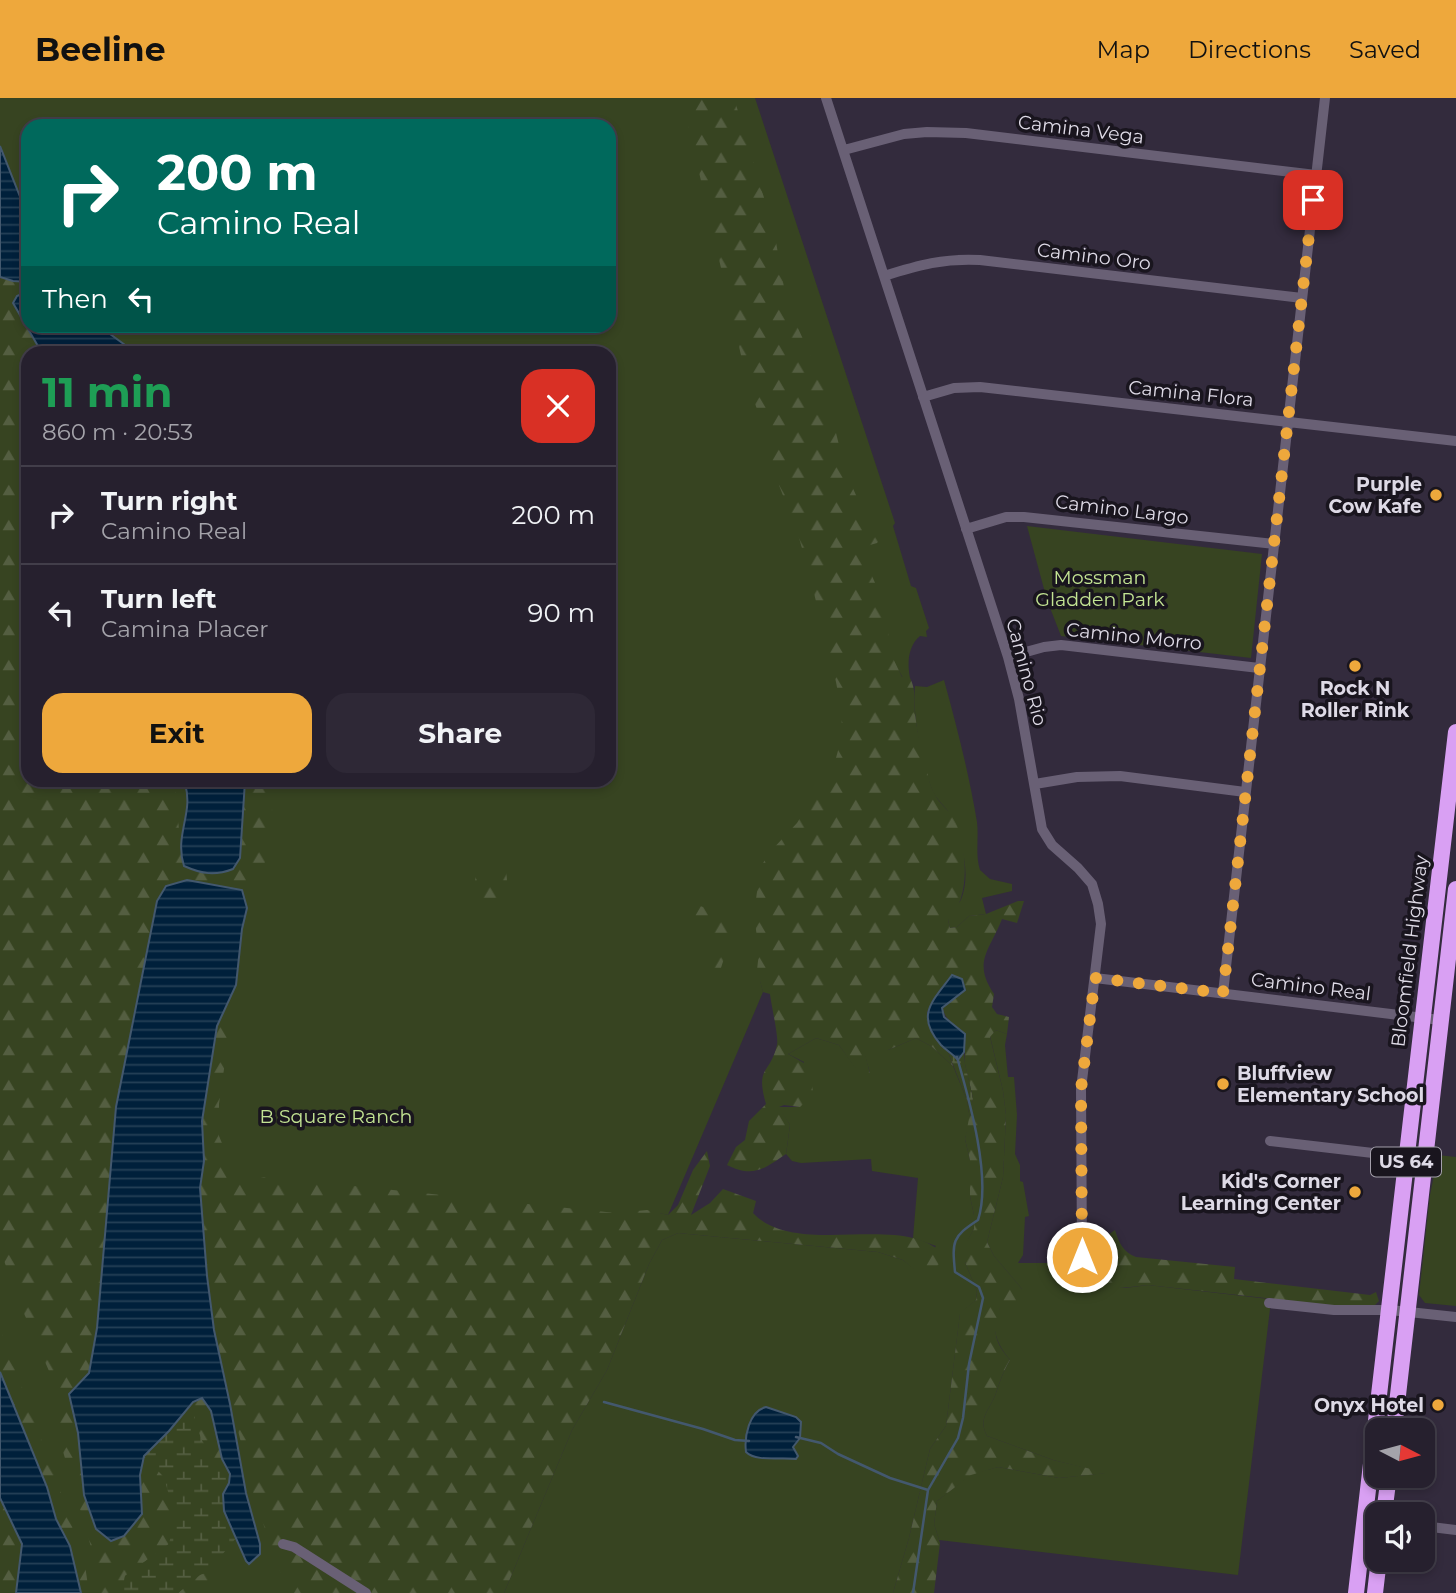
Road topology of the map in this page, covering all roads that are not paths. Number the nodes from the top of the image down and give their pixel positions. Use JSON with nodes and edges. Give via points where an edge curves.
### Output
{"nodes":[{"id":1,"x":826,"y":98,"type":"edge"},
{"id":2,"x":1325,"y":98,"type":"edge"},
{"id":3,"x":844,"y":150,"type":"junction"},
{"id":4,"x":1316,"y":175,"type":"junction"},
{"id":5,"x":884,"y":276,"type":"junction"},
{"id":6,"x":1302,"y":298,"type":"junction"},
{"id":7,"x":923,"y":397,"type":"junction"},
{"id":8,"x":1288,"y":422,"type":"junction"},
{"id":9,"x":1456,"y":441,"type":"edge"},
{"id":10,"x":966,"y":529,"type":"junction"},
{"id":11,"x":1275,"y":544,"type":"junction"},
{"id":12,"x":1007,"y":657,"type":"junction"},
{"id":13,"x":1258,"y":668,"type":"junction"},
{"id":14,"x":1456,"y":732,"type":"edge"},
{"id":15,"x":1454,"y":757,"type":"edge"},
{"id":16,"x":1035,"y":784,"type":"junction"},
{"id":17,"x":1245,"y":792,"type":"junction"},
{"id":18,"x":1456,"y":889,"type":"edge"},
{"id":19,"x":1095,"y":978,"type":"junction"},
{"id":20,"x":1223,"y":993,"type":"junction"},
{"id":21,"x":1422,"y":1018,"type":"junction"},
{"id":22,"x":1440,"y":1020,"type":"junction"},
{"id":23,"x":1269,"y":1141,"type":"dead end"},
{"id":24,"x":1407,"y":1157,"type":"junction"},
{"id":25,"x":1082,"y":1257,"type":"dead end"},
{"id":26,"x":1269,"y":1303,"type":"dead end"},
{"id":27,"x":1390,"y":1310,"type":"junction"},
{"id":28,"x":1409,"y":1312,"type":"junction"},
{"id":29,"x":1456,"y":1317,"type":"edge"},
{"id":30,"x":1396,"y":1418,"type":"edge"},
{"id":31,"x":1373,"y":1502,"type":"edge"},
{"id":32,"x":1435,"y":1527,"type":"edge"},
{"id":33,"x":1456,"y":1530,"type":"edge"},
{"id":34,"x":283,"y":1544,"type":"dead end"},
{"id":35,"x":1365,"y":1549,"type":"edge"},
{"id":36,"x":1377,"y":1572,"type":"edge"},
{"id":37,"x":366,"y":1593,"type":"edge"},
{"id":38,"x":1356,"y":1593,"type":"edge"},
{"id":39,"x":1375,"y":1593,"type":"edge"}],
"edges":[{"from":1,"to":3,"type":"street","name":"Camino Rio"},
{"from":2,"to":4,"type":"street"},
{"from":3,"to":4,"type":"street","name":"Camina Vega","via":[[904,134],[967,133]]},
{"from":3,"to":5,"type":"street","name":"Camino Rio"},
{"from":4,"to":6,"type":"street"},
{"from":5,"to":6,"type":"street","name":"Camino Oro","via":[[928,262],[980,260]]},
{"from":5,"to":7,"type":"street","name":"Camino Rio"},
{"from":6,"to":8,"type":"street"},
{"from":7,"to":8,"type":"street","name":"Camina Flora","via":[[954,388],[980,387]]},
{"from":7,"to":10,"type":"street","name":"Camino Rio"},
{"from":8,"to":9,"type":"street","name":"Camina Flora"},
{"from":8,"to":11,"type":"street"},
{"from":10,"to":11,"type":"street","name":"Camino Largo","via":[[1006,517],[1047,518]]},
{"from":10,"to":12,"type":"street","name":"Camino Rio"},
{"from":11,"to":13,"type":"street"},
{"from":12,"to":13,"type":"street","name":"Camino Morro","via":[[1061,645]]},
{"from":12,"to":16,"type":"street","name":"Camino Rio"},
{"from":13,"to":17,"type":"street"},
{"from":14,"to":15,"type":"highway","name":"Bloomfield Highway","number":"US 64"},
{"from":15,"to":21,"type":"highway","name":"Bloomfield Highway","number":"US 64"},
{"from":16,"to":17,"type":"street","via":[[1120,776]]},
{"from":16,"to":19,"type":"street","name":"Camino Rio","via":[[1042,829],[1092,884],[1101,924]]},
{"from":17,"to":20,"type":"street"},
{"from":18,"to":22,"type":"highway","name":"Bloomfield Highway","number":"US 64"},
{"from":19,"to":20,"type":"street","name":"Camino Real"},
{"from":19,"to":25,"type":"street","name":"Camino Rio","via":[[1081,1089]]},
{"from":20,"to":21,"type":"street","name":"Camino Real"},
{"from":21,"to":22,"type":"street","name":"Camino Real"},
{"from":21,"to":24,"type":"highway","name":"Bloomfield Highway","number":"US 64"},
{"from":22,"to":28,"type":"highway","name":"Bloomfield Highway","number":"US 64"},
{"from":23,"to":24,"type":"street"},
{"from":24,"to":27,"type":"highway","name":"Bloomfield Highway","number":"US 64"},
{"from":26,"to":27,"type":"street"},
{"from":27,"to":28,"type":"street"},
{"from":27,"to":31,"type":"highway","name":"Bloomfield Highway","number":"US 64"},
{"from":28,"to":29,"type":"street"},
{"from":28,"to":30,"type":"highway","name":"Bloomfield Highway","number":"US 64"},
{"from":32,"to":33,"type":"street"},
{"from":34,"to":37,"type":"street"},
{"from":35,"to":38,"type":"highway","name":"Bloomfield Highway","number":"US 64"},
{"from":36,"to":39,"type":"highway"}]}
